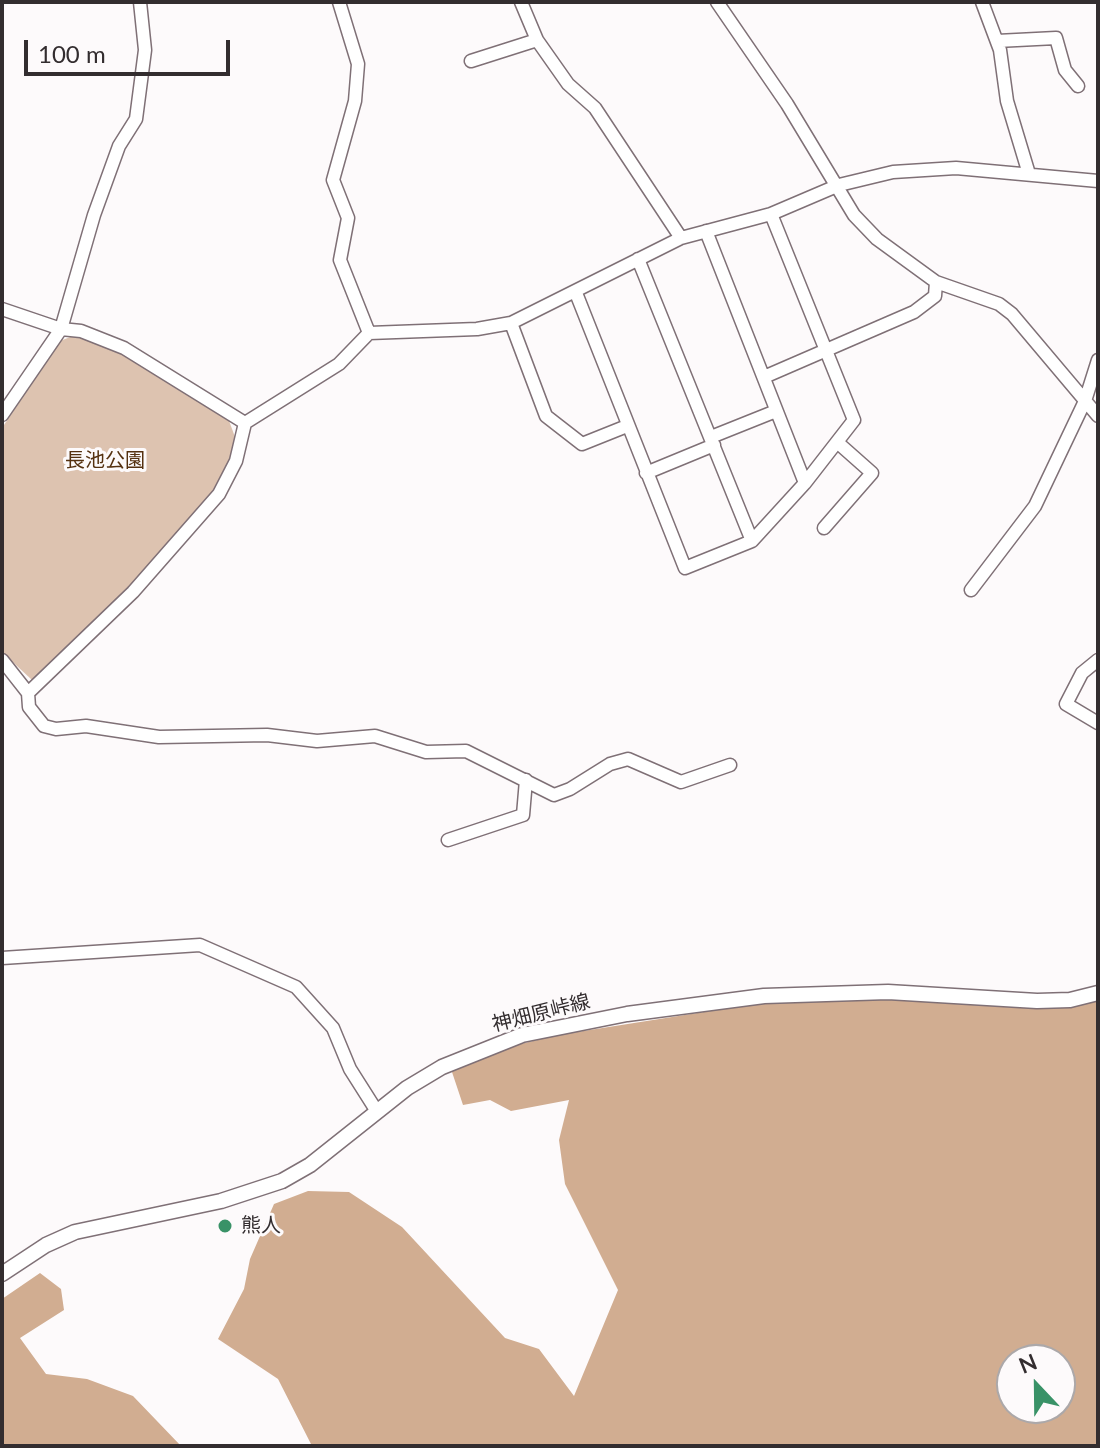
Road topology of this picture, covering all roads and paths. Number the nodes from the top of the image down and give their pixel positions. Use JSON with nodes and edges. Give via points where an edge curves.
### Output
{"nodes":[{"id":1,"x":140,"y":2,"type":"edge"},
{"id":2,"x":339,"y":2,"type":"edge"},
{"id":3,"x":521,"y":2,"type":"edge"},
{"id":4,"x":717,"y":2,"type":"edge"},
{"id":5,"x":982,"y":2,"type":"edge"},
{"id":6,"x":537,"y":40,"type":"junction"},
{"id":7,"x":997,"y":41,"type":"junction"},
{"id":8,"x":471,"y":61,"type":"dead end"},
{"id":9,"x":1078,"y":86,"type":"dead end"},
{"id":10,"x":1029,"y":174,"type":"junction"},
{"id":11,"x":1098,"y":181,"type":"edge"},
{"id":12,"x":839,"y":185,"type":"junction"},
{"id":13,"x":771,"y":214,"type":"junction"},
{"id":14,"x":706,"y":231,"type":"junction"},
{"id":15,"x":681,"y":238,"type":"junction"},
{"id":16,"x":638,"y":259,"type":"junction"},
{"id":17,"x":936,"y":282,"type":"junction"},
{"id":18,"x":576,"y":293,"type":"junction"},
{"id":19,"x":2,"y":309,"type":"edge"},
{"id":20,"x":511,"y":323,"type":"junction"},
{"id":21,"x":61,"y":329,"type":"junction"},
{"id":22,"x":369,"y":333,"type":"junction"},
{"id":23,"x":828,"y":351,"type":"junction"},
{"id":24,"x":1098,"y":360,"type":"edge"},
{"id":25,"x":764,"y":377,"type":"junction"},
{"id":26,"x":1085,"y":401,"type":"junction"},
{"id":27,"x":776,"y":411,"type":"junction"},
{"id":28,"x":2,"y":415,"type":"edge"},
{"id":29,"x":1098,"y":416,"type":"edge"},
{"id":30,"x":245,"y":423,"type":"junction"},
{"id":31,"x":627,"y":426,"type":"junction"},
{"id":32,"x":712,"y":441,"type":"junction"},
{"id":33,"x":837,"y":442,"type":"junction"},
{"id":34,"x":646,"y":473,"type":"junction"},
{"id":35,"x":805,"y":483,"type":"junction"},
{"id":36,"x":824,"y":528,"type":"dead end"},
{"id":37,"x":752,"y":541,"type":"junction"},
{"id":38,"x":971,"y":590,"type":"dead end"},
{"id":39,"x":2,"y":660,"type":"edge"},
{"id":40,"x":1098,"y":660,"type":"edge"},
{"id":41,"x":28,"y":693,"type":"junction"},
{"id":42,"x":1098,"y":723,"type":"edge"},
{"id":43,"x":730,"y":765,"type":"dead end"},
{"id":44,"x":526,"y":780,"type":"junction"},
{"id":45,"x":448,"y":840,"type":"dead end"},
{"id":46,"x":2,"y":958,"type":"edge"},
{"id":47,"x":1098,"y":993,"type":"edge"},
{"id":48,"x":376,"y":1110,"type":"junction"},
{"id":49,"x":2,"y":1274,"type":"edge"}],
"edges":[{"from":1,"to":21,"type":"street","via":[[145,50],[136,119],[114,160]]},
{"from":2,"to":22,"type":"street","via":[[358,64],[355,101],[333,180],[348,218],[340,260]]},
{"from":3,"to":6,"type":"street"},
{"from":4,"to":12,"type":"street"},
{"from":5,"to":7,"type":"street"},
{"from":6,"to":8,"type":"street"},
{"from":6,"to":15,"type":"street","via":[[568,84],[595,108]]},
{"from":7,"to":9,"type":"street","via":[[1056,38],[1065,70]]},
{"from":7,"to":10,"type":"street","via":[[1007,101]]},
{"from":10,"to":11,"type":"street"},
{"from":10,"to":12,"type":"street","via":[[915,169]]},
{"from":12,"to":13,"type":"street"},
{"from":12,"to":17,"type":"street","via":[[854,215],[877,239]]},
{"from":13,"to":14,"type":"street"},
{"from":13,"to":23,"type":"street"},
{"from":14,"to":15,"type":"street"},
{"from":14,"to":25,"type":"street"},
{"from":15,"to":16,"type":"street"},
{"from":16,"to":18,"type":"street"},
{"from":16,"to":32,"type":"street"},
{"from":17,"to":23,"type":"street","via":[[929,303]]},
{"from":17,"to":26,"type":"street","via":[[999,304],[1012,314]]},
{"from":18,"to":20,"type":"street"},
{"from":18,"to":31,"type":"street"},
{"from":19,"to":21,"type":"street"},
{"from":20,"to":22,"type":"street"},
{"from":20,"to":31,"type":"street","via":[[546,416],[582,444]]},
{"from":21,"to":28,"type":"street"},
{"from":21,"to":30,"type":"street","via":[[124,348]]},
{"from":22,"to":30,"type":"street","via":[[339,364]]},
{"from":23,"to":25,"type":"street"},
{"from":23,"to":33,"type":"street","via":[[854,420]]},
{"from":24,"to":26,"type":"street"},
{"from":25,"to":27,"type":"street"},
{"from":26,"to":29,"type":"street"},
{"from":26,"to":38,"type":"street","via":[[1035,506]]},
{"from":27,"to":32,"type":"street"},
{"from":27,"to":35,"type":"street"},
{"from":30,"to":41,"type":"street","via":[[236,461],[219,494],[133,592]]},
{"from":31,"to":34,"type":"street"},
{"from":32,"to":34,"type":"street"},
{"from":32,"to":37,"type":"street"},
{"from":33,"to":35,"type":"street"},
{"from":33,"to":36,"type":"street","via":[[872,473]]},
{"from":34,"to":37,"type":"street","via":[[685,568]]},
{"from":35,"to":37,"type":"street"},
{"from":39,"to":41,"type":"street"},
{"from":40,"to":42,"type":"street","via":[[1082,673],[1066,704]]},
{"from":41,"to":44,"type":"street","via":[[29,707],[44,726],[56,729],[86,726],[159,737],[267,735],[317,741],[375,736],[426,752],[466,751]]},
{"from":43,"to":44,"type":"street","via":[[681,782],[628,759],[554,795]]},
{"from":44,"to":45,"type":"street","via":[[523,815]]},
{"from":46,"to":48,"type":"street","via":[[200,945],[296,987],[333,1028]]},
{"from":47,"to":48,"type":"street","name":"神畑原峠線","via":[[1037,1001],[814,993],[627,1014],[522,1035],[480,1050],[442,1067]]},
{"from":48,"to":49,"type":"street","name":"神畑原峠線","via":[[310,1165],[282,1181],[221,1201],[75,1232]]}]}
